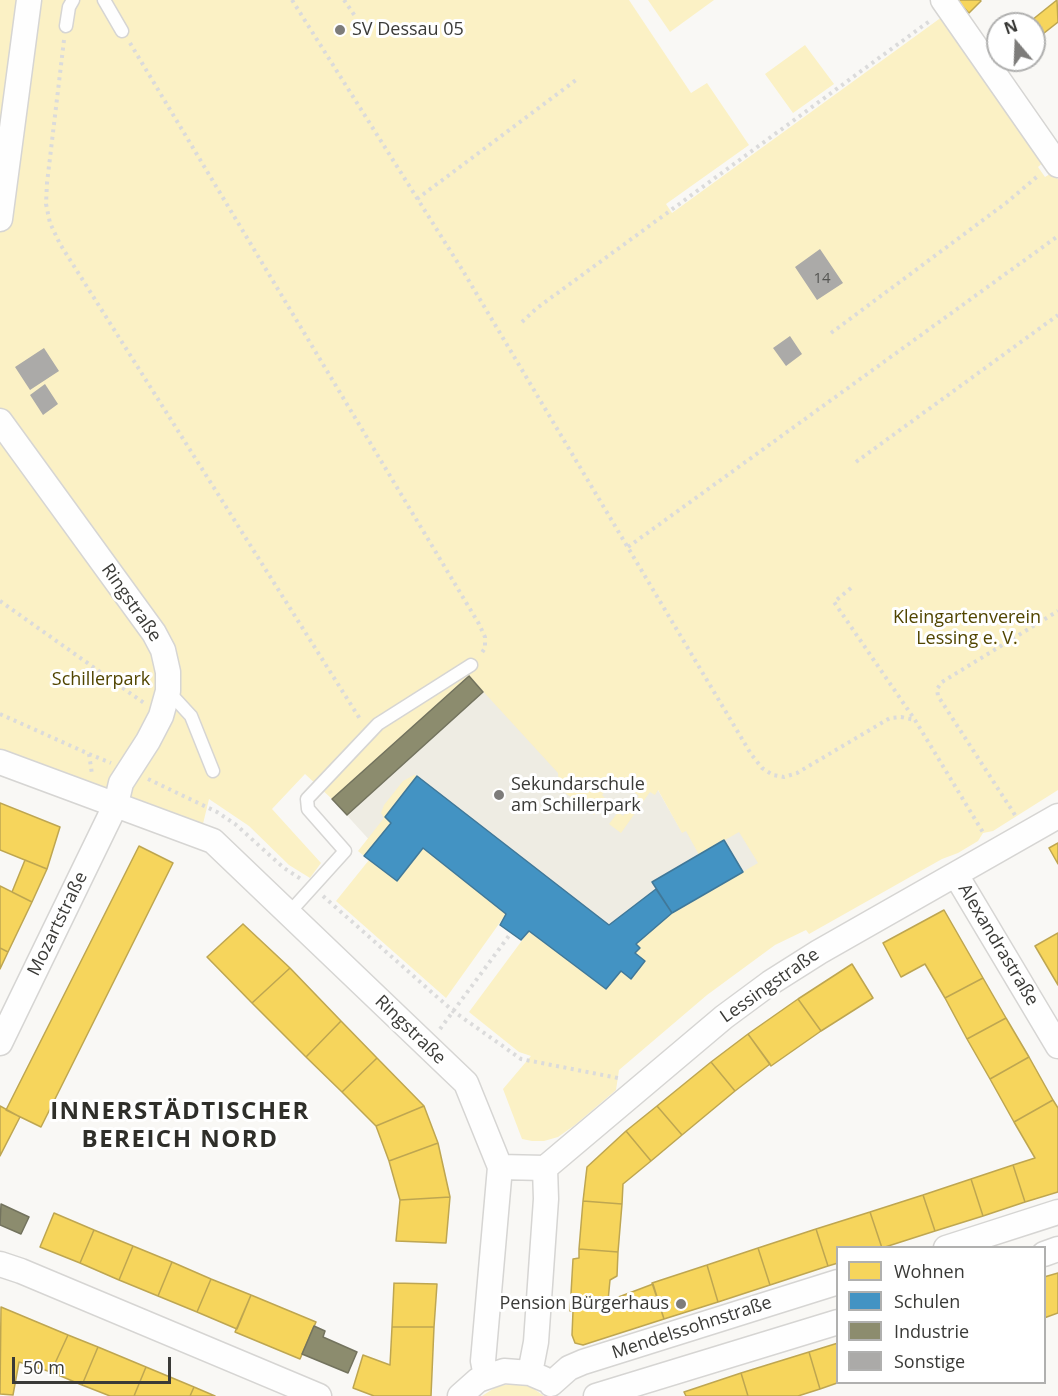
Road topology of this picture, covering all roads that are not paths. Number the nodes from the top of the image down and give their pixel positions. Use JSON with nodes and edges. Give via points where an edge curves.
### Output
{"nodes":[{"id":1,"x":29,"y":0,"type":"edge"},
{"id":2,"x":73,"y":0,"type":"edge"},
{"id":3,"x":104,"y":0,"type":"edge"},
{"id":4,"x":946,"y":4,"type":"edge"},
{"id":5,"x":66,"y":26,"type":"road end"},
{"id":6,"x":122,"y":31,"type":"road end"},
{"id":7,"x":1057,"y":163,"type":"edge"},
{"id":8,"x":0,"y":219,"type":"edge"},
{"id":9,"x":0,"y":421,"type":"edge"},
{"id":10,"x":471,"y":665,"type":"road end"},
{"id":11,"x":168,"y":691,"type":"junction"},
{"id":12,"x":0,"y":762,"type":"edge"},
{"id":13,"x":213,"y":771,"type":"dead end"},
{"id":14,"x":116,"y":804,"type":"junction"},
{"id":15,"x":1058,"y":816,"type":"edge"},
{"id":16,"x":956,"y":875,"type":"junction"},
{"id":17,"x":288,"y":914,"type":"junction"},
{"id":18,"x":0,"y":1043,"type":"edge"},
{"id":19,"x":1058,"y":1046,"type":"edge"},
{"id":20,"x":500,"y":1167,"type":"junction"},
{"id":21,"x":545,"y":1168,"type":"junction"},
{"id":22,"x":1058,"y":1212,"type":"edge"},
{"id":23,"x":952,"y":1246,"type":"edge"},
{"id":24,"x":0,"y":1264,"type":"edge"},
{"id":25,"x":836,"y":1282,"type":"edge"},
{"id":26,"x":836,"y":1322,"type":"edge"},
{"id":27,"x":486,"y":1376,"type":"junction"},
{"id":28,"x":548,"y":1384,"type":"edge"},
{"id":29,"x":319,"y":1396,"type":"edge"},
{"id":30,"x":460,"y":1396,"type":"edge"},
{"id":31,"x":596,"y":1396,"type":"edge"}],
"edges":[{"from":1,"to":8,"type":"street"},
{"from":2,"to":5,"type":"lane"},
{"from":3,"to":6,"type":"lane"},
{"from":4,"to":7,"type":"street"},
{"from":9,"to":11,"type":"street","name":"Ringstraße","via":[[154,633],[163,650]]},
{"from":10,"to":17,"type":"lane","via":[[378,724],[307,799],[308,809],[345,851]]},
{"from":11,"to":13,"type":"lane","via":[[191,716]]},
{"from":11,"to":14,"type":"street","name":"Ringstraße","via":[[161,716],[121,783]]},
{"from":12,"to":14,"type":"street","name":"Ringstraße"},
{"from":14,"to":17,"type":"street","name":"Ringstraße","via":[[213,841]]},
{"from":14,"to":18,"type":"street","name":"Mozartstraße"},
{"from":15,"to":16,"type":"street","name":"Lessingstraße"},
{"from":16,"to":19,"type":"street","name":"Alexandrastraße"},
{"from":16,"to":21,"type":"street","name":"Lessingstraße","via":[[770,983]]},
{"from":17,"to":20,"type":"street","name":"Ringstraße","via":[[466,1083]]},
{"from":20,"to":21,"type":"street"},
{"from":20,"to":27,"type":"street","name":"Ringstraße","via":[[483,1361]]},
{"from":21,"to":28,"type":"street","via":[[534,1359]]},
{"from":22,"to":23,"type":"street"},
{"from":24,"to":29,"type":"street"},
{"from":25,"to":28,"type":"street","name":"Mendelssohnstraße","via":[[583,1362]]},
{"from":26,"to":31,"type":"street","name":"Mendelssohnstraße"},
{"from":27,"to":28,"type":"street","via":[[504,1371]]},
{"from":27,"to":30,"type":"street"}]}
